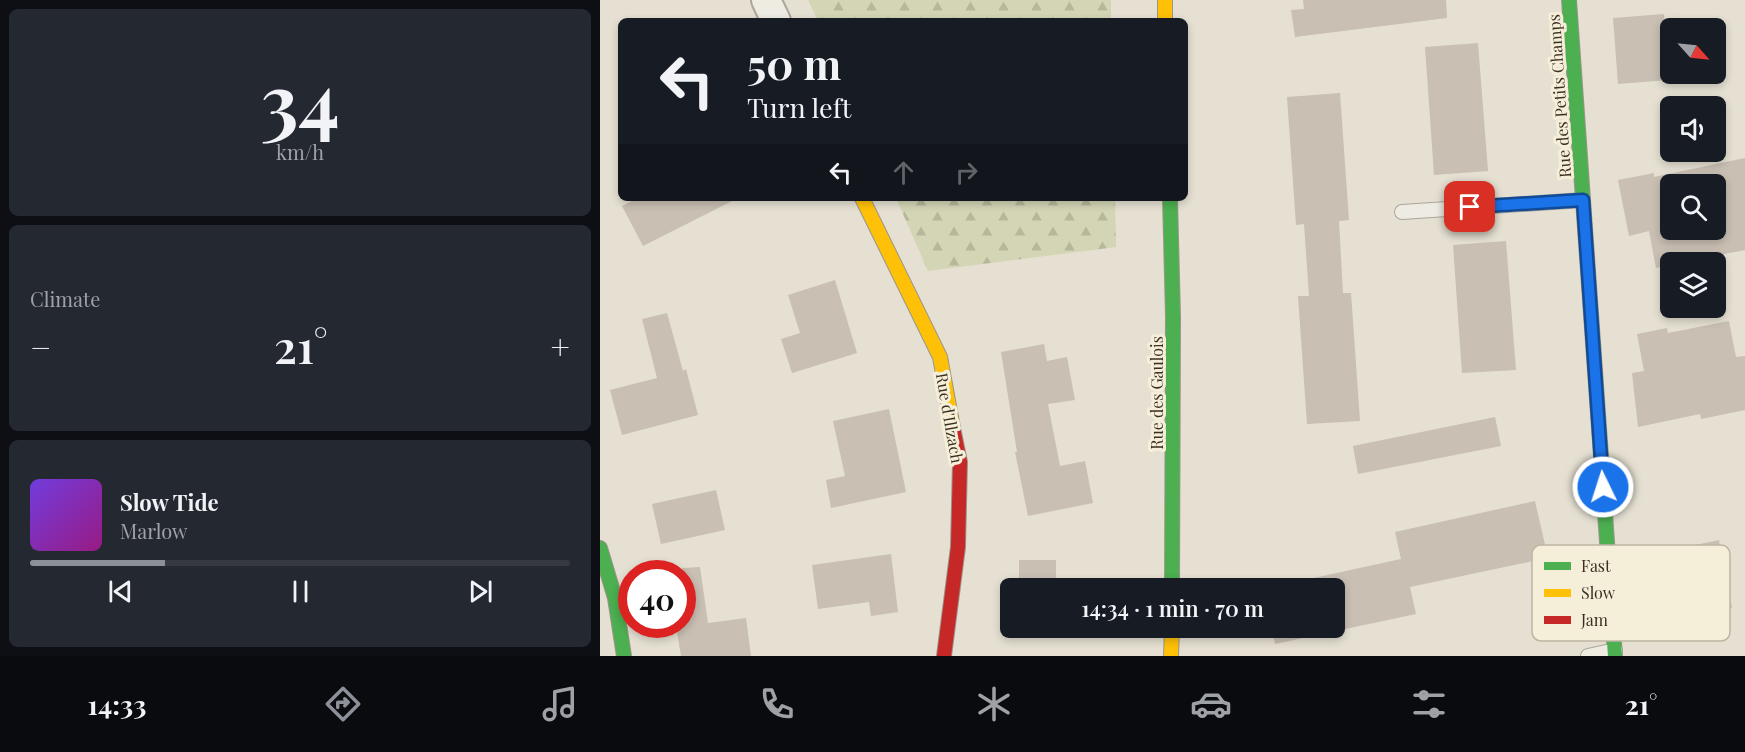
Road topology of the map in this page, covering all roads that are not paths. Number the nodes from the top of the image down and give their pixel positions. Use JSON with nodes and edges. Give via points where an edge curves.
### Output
{"nodes":[{"id":1,"x":766,"y":0,"type":"edge"},
{"id":2,"x":1165,"y":0,"type":"edge"},
{"id":3,"x":1569,"y":0,"type":"edge"},
{"id":4,"x":775,"y":18,"type":"edge"},
{"id":5,"x":1165,"y":18,"type":"edge"},
{"id":6,"x":1583,"y":200,"type":"junction"},
{"id":7,"x":863,"y":201,"type":"edge"},
{"id":8,"x":1170,"y":201,"type":"edge"},
{"id":9,"x":1402,"y":212,"type":"dead end"},
{"id":10,"x":1607,"y":545,"type":"edge"},
{"id":11,"x":600,"y":548,"type":"edge"},
{"id":12,"x":1172,"y":578,"type":"edge"},
{"id":13,"x":1172,"y":638,"type":"edge"},
{"id":14,"x":1615,"y":653,"type":"edge"},
{"id":15,"x":624,"y":656,"type":"edge"},
{"id":16,"x":944,"y":656,"type":"edge"},
{"id":17,"x":1171,"y":656,"type":"edge"},
{"id":18,"x":1588,"y":656,"type":"edge"}],
"edges":[{"from":1,"to":4,"type":"street"},
{"from":2,"to":5,"type":"street"},
{"from":3,"to":6,"type":"street","name":"Rue des Petits Champs"},
{"from":6,"to":9,"type":"lane"},
{"from":6,"to":10,"type":"street","name":"Rue des Petits Champs"},
{"from":7,"to":16,"type":"street","name":"Rue d'Illzach","via":[[940,357],[960,462],[958,547]]},
{"from":8,"to":12,"type":"street","name":"Rue des Gaulois"},
{"from":11,"to":15,"type":"street","via":[[615,598]]},
{"from":13,"to":17,"type":"street"},
{"from":14,"to":18,"type":"lane"}]}
